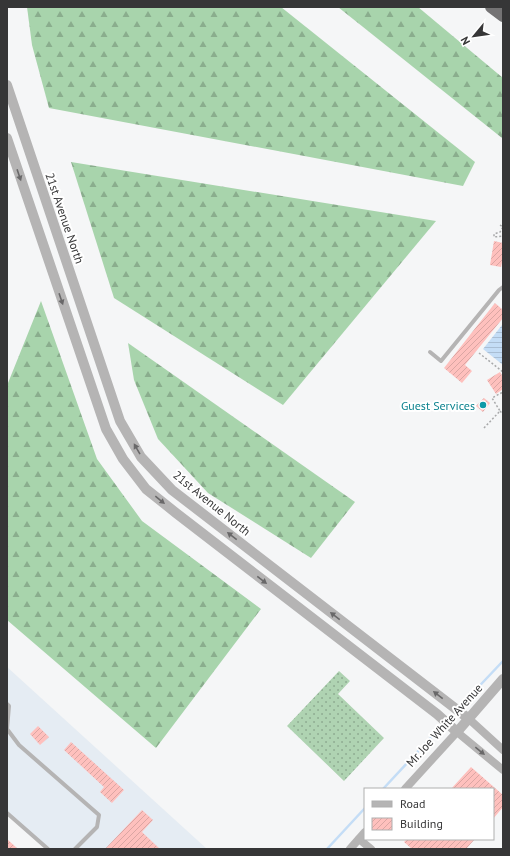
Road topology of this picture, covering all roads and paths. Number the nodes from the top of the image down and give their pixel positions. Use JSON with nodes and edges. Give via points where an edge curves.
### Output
{"nodes":[{"id":1,"x":492,"y":7,"type":"edge"},
{"id":2,"x":503,"y":16,"type":"edge"},
{"id":3,"x":7,"y":85,"type":"edge"},
{"id":4,"x":7,"y":138,"type":"edge"},
{"id":5,"x":500,"y":225,"type":"dead end"},
{"id":6,"x":503,"y":236,"type":"edge"},
{"id":7,"x":503,"y":287,"type":"edge"},
{"id":8,"x":430,"y":352,"type":"dead end"},
{"id":9,"x":480,"y":353,"type":"dead end"},
{"id":10,"x":503,"y":372,"type":"edge"},
{"id":11,"x":503,"y":392,"type":"edge"},
{"id":12,"x":500,"y":411,"type":"junction"},
{"id":13,"x":503,"y":414,"type":"edge"},
{"id":14,"x":484,"y":428,"type":"dead end"},
{"id":15,"x":503,"y":679,"type":"edge"},
{"id":16,"x":7,"y":704,"type":"edge"},
{"id":17,"x":469,"y":719,"type":"junction"},
{"id":18,"x":457,"y":732,"type":"junction"},
{"id":19,"x":503,"y":750,"type":"edge"},
{"id":20,"x":503,"y":770,"type":"edge"},
{"id":21,"x":406,"y":788,"type":"edge"},
{"id":22,"x":7,"y":813,"type":"edge"},
{"id":23,"x":362,"y":836,"type":"edge"},
{"id":24,"x":365,"y":840,"type":"edge"},
{"id":25,"x":48,"y":849,"type":"edge"},
{"id":26,"x":75,"y":849,"type":"edge"},
{"id":27,"x":350,"y":849,"type":"edge"},
{"id":28,"x":371,"y":849,"type":"edge"}],
"edges":[{"from":1,"to":2,"type":"highway"},
{"from":17,"to":3,"type":"street","name":"21st Avenue North","one_way":true,"via":[[172,490],[141,457],[120,421]]},
{"from":4,"to":18,"type":"street","one_way":true,"via":[[106,429],[123,459],[152,494]]},
{"from":5,"to":6,"type":"path","via":[[503,227],[500,232],[494,234],[494,237]]},
{"from":7,"to":8,"type":"lane","via":[[441,361]]},
{"from":9,"to":10,"type":"path"},
{"from":11,"to":12,"type":"path","via":[[492,398]]},
{"from":12,"to":13,"type":"path"},
{"from":12,"to":14,"type":"path"},
{"from":15,"to":17,"type":"street","name":"Mr. Joe White Avenue"},
{"from":16,"to":26,"type":"lane","via":[[7,729],[19,745],[99,816],[97,827]]},
{"from":17,"to":18,"type":"street","name":"Mr. Joe White Avenue"},
{"from":17,"to":19,"type":"street"},
{"from":18,"to":20,"type":"street","one_way":true},
{"from":18,"to":21,"type":"street","name":"Mr. Joe White Avenue"},
{"from":22,"to":25,"type":"lane"},
{"from":23,"to":27,"type":"street"},
{"from":24,"to":28,"type":"street"}]}
